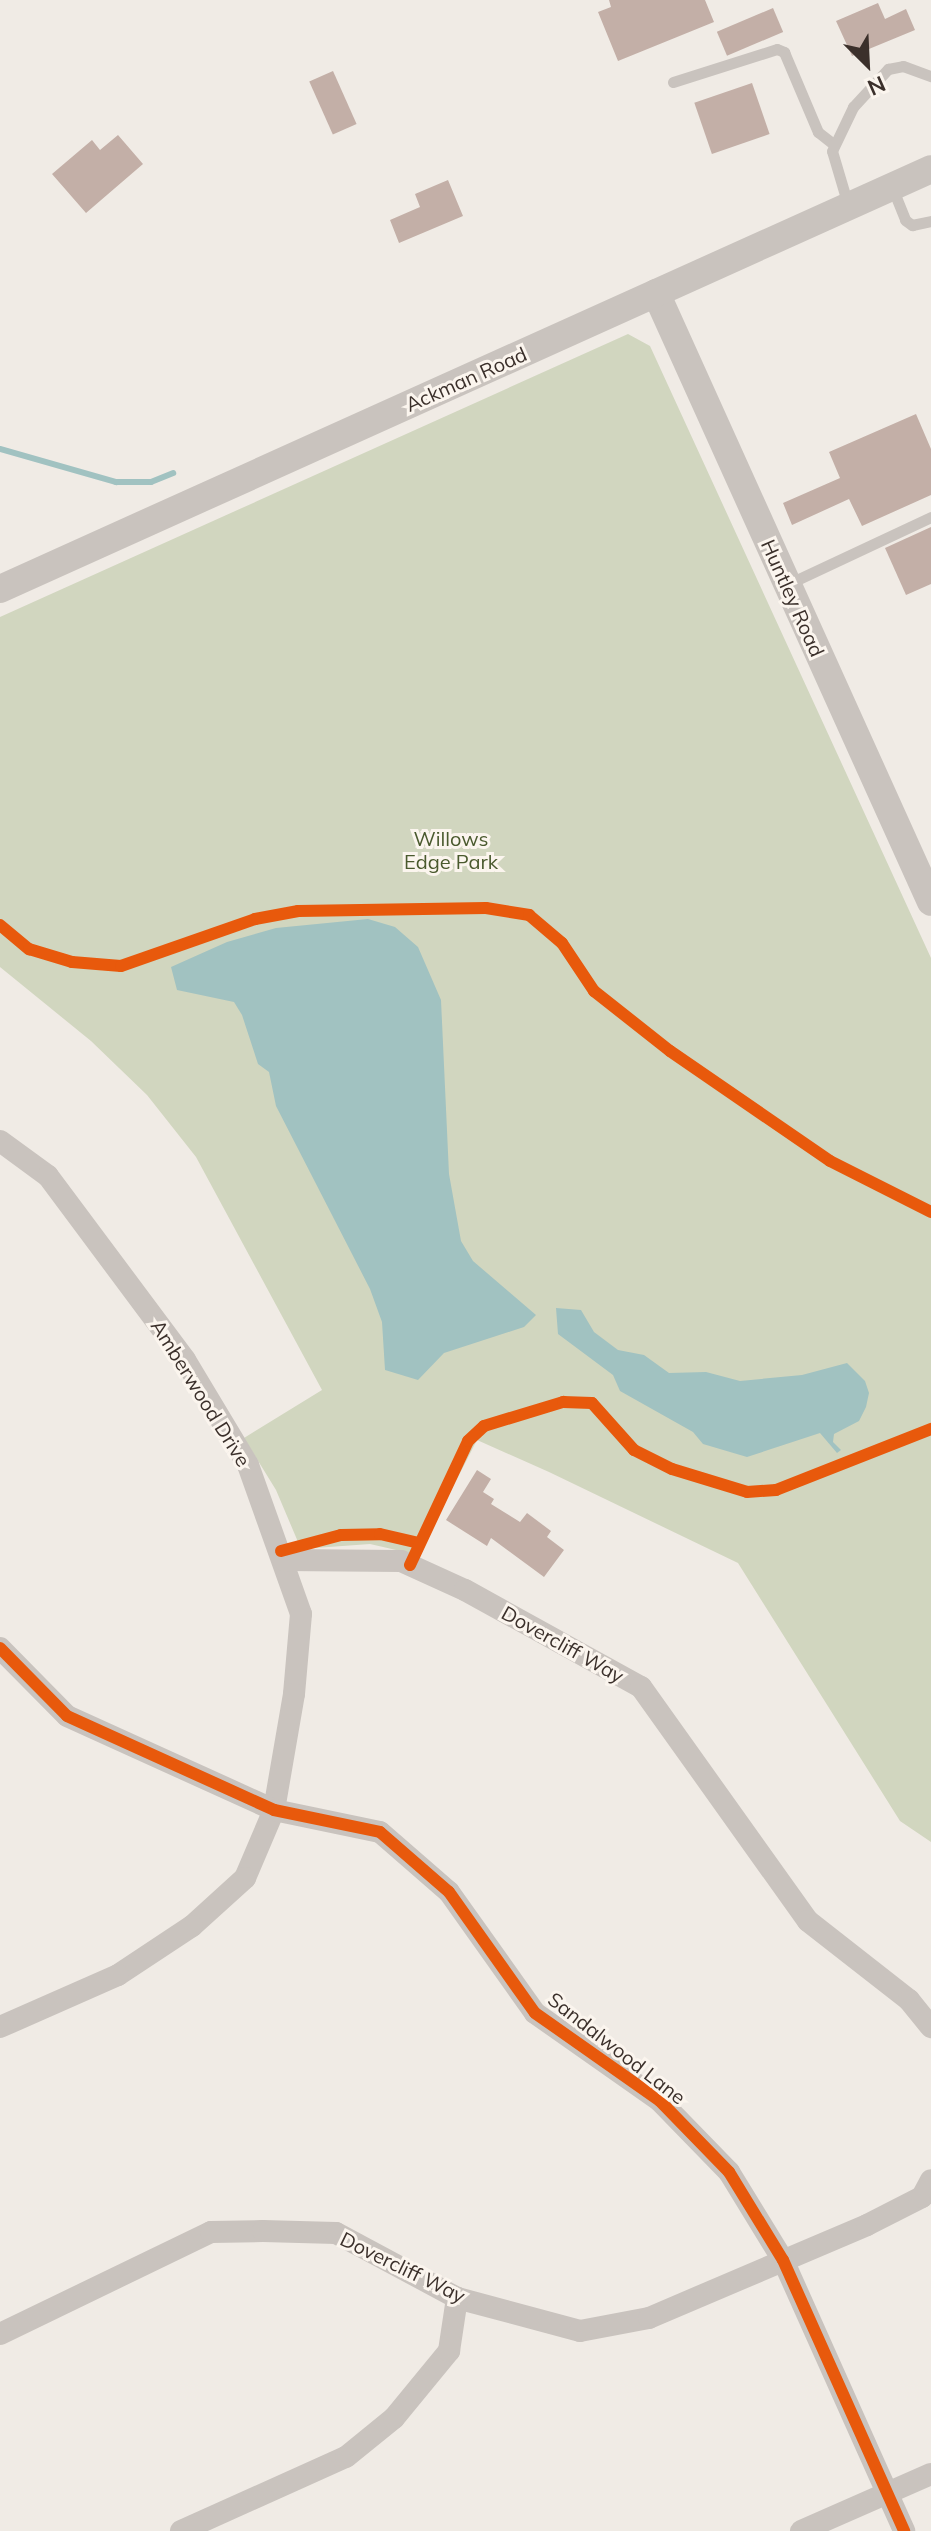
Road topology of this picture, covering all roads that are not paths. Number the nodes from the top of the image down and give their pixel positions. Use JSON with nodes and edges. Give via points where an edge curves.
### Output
{"nodes":[{"id":1,"x":931,"y":76,"type":"edge"},
{"id":2,"x":673,"y":82,"type":"dead end"},
{"id":3,"x":832,"y":143,"type":"junction"},
{"id":4,"x":931,"y":169,"type":"edge"},
{"id":5,"x":892,"y":187,"type":"junction"},
{"id":6,"x":848,"y":206,"type":"junction"},
{"id":7,"x":931,"y":221,"type":"edge"},
{"id":8,"x":656,"y":293,"type":"junction"},
{"id":9,"x":931,"y":517,"type":"edge"},
{"id":10,"x":787,"y":584,"type":"junction"},
{"id":11,"x":0,"y":589,"type":"edge"},
{"id":12,"x":931,"y":902,"type":"edge"},
{"id":13,"x":0,"y":1141,"type":"edge"},
{"id":14,"x":284,"y":1560,"type":"junction"},
{"id":15,"x":0,"y":1648,"type":"edge"},
{"id":16,"x":274,"y":1810,"type":"junction"},
{"id":17,"x":0,"y":2027,"type":"edge"},
{"id":18,"x":931,"y":2027,"type":"edge"},
{"id":19,"x":931,"y":2180,"type":"edge"},
{"id":20,"x":783,"y":2260,"type":"junction"},
{"id":21,"x":457,"y":2298,"type":"junction"},
{"id":22,"x":0,"y":2334,"type":"edge"},
{"id":23,"x":931,"y":2474,"type":"edge"},
{"id":24,"x":886,"y":2493,"type":"junction"},
{"id":25,"x":181,"y":2531,"type":"edge"},
{"id":26,"x":801,"y":2531,"type":"edge"},
{"id":27,"x":904,"y":2531,"type":"edge"}],
"edges":[{"from":1,"to":3,"type":"lane","via":[[903,66],[888,69],[853,107]]},
{"from":2,"to":3,"type":"lane","via":[[777,49],[784,52],[818,132]]},
{"from":3,"to":6,"type":"lane","via":[[832,163]]},
{"from":4,"to":5,"type":"street","name":"Ackman Road"},
{"from":5,"to":6,"type":"street","name":"Ackman Road"},
{"from":5,"to":7,"type":"lane","via":[[905,220],[912,225]]},
{"from":6,"to":8,"type":"street","name":"Ackman Road"},
{"from":8,"to":10,"type":"street","name":"Huntley Road"},
{"from":8,"to":11,"type":"street","name":"Ackman Road"},
{"from":9,"to":10,"type":"lane"},
{"from":10,"to":12,"type":"street","name":"Huntley Road"},
{"from":13,"to":14,"type":"street","name":"Amberwood Drive","via":[[48,1176],[185,1360],[248,1465]]},
{"from":14,"to":16,"type":"street","name":"Amberwood Drive","via":[[301,1614]]},
{"from":14,"to":18,"type":"street","name":"Dovercliff Way","via":[[401,1561],[465,1590],[641,1687],[808,1921],[909,2000]]},
{"from":15,"to":16,"type":"street","name":"Sandalwood Lane","via":[[67,1716]]},
{"from":16,"to":17,"type":"street","name":"Amberwood Drive","via":[[245,1878],[192,1926],[118,1975]]},
{"from":16,"to":20,"type":"street","name":"Sandalwood Lane","via":[[380,1832],[449,1892],[535,2013],[660,2101],[729,2172]]},
{"from":19,"to":20,"type":"street","name":"Dovercliff Way","via":[[922,2197]]},
{"from":20,"to":21,"type":"street","name":"Dovercliff Way","via":[[649,2318],[580,2331]]},
{"from":20,"to":24,"type":"street","name":"Sandalwood Lane"},
{"from":21,"to":22,"type":"street","name":"Dovercliff Way","via":[[336,2233],[211,2232]]},
{"from":21,"to":25,"type":"street","via":[[449,2351],[394,2418],[346,2457]]},
{"from":23,"to":24,"type":"street"},
{"from":24,"to":26,"type":"street"},
{"from":24,"to":27,"type":"street","name":"Sandalwood Lane"}]}
